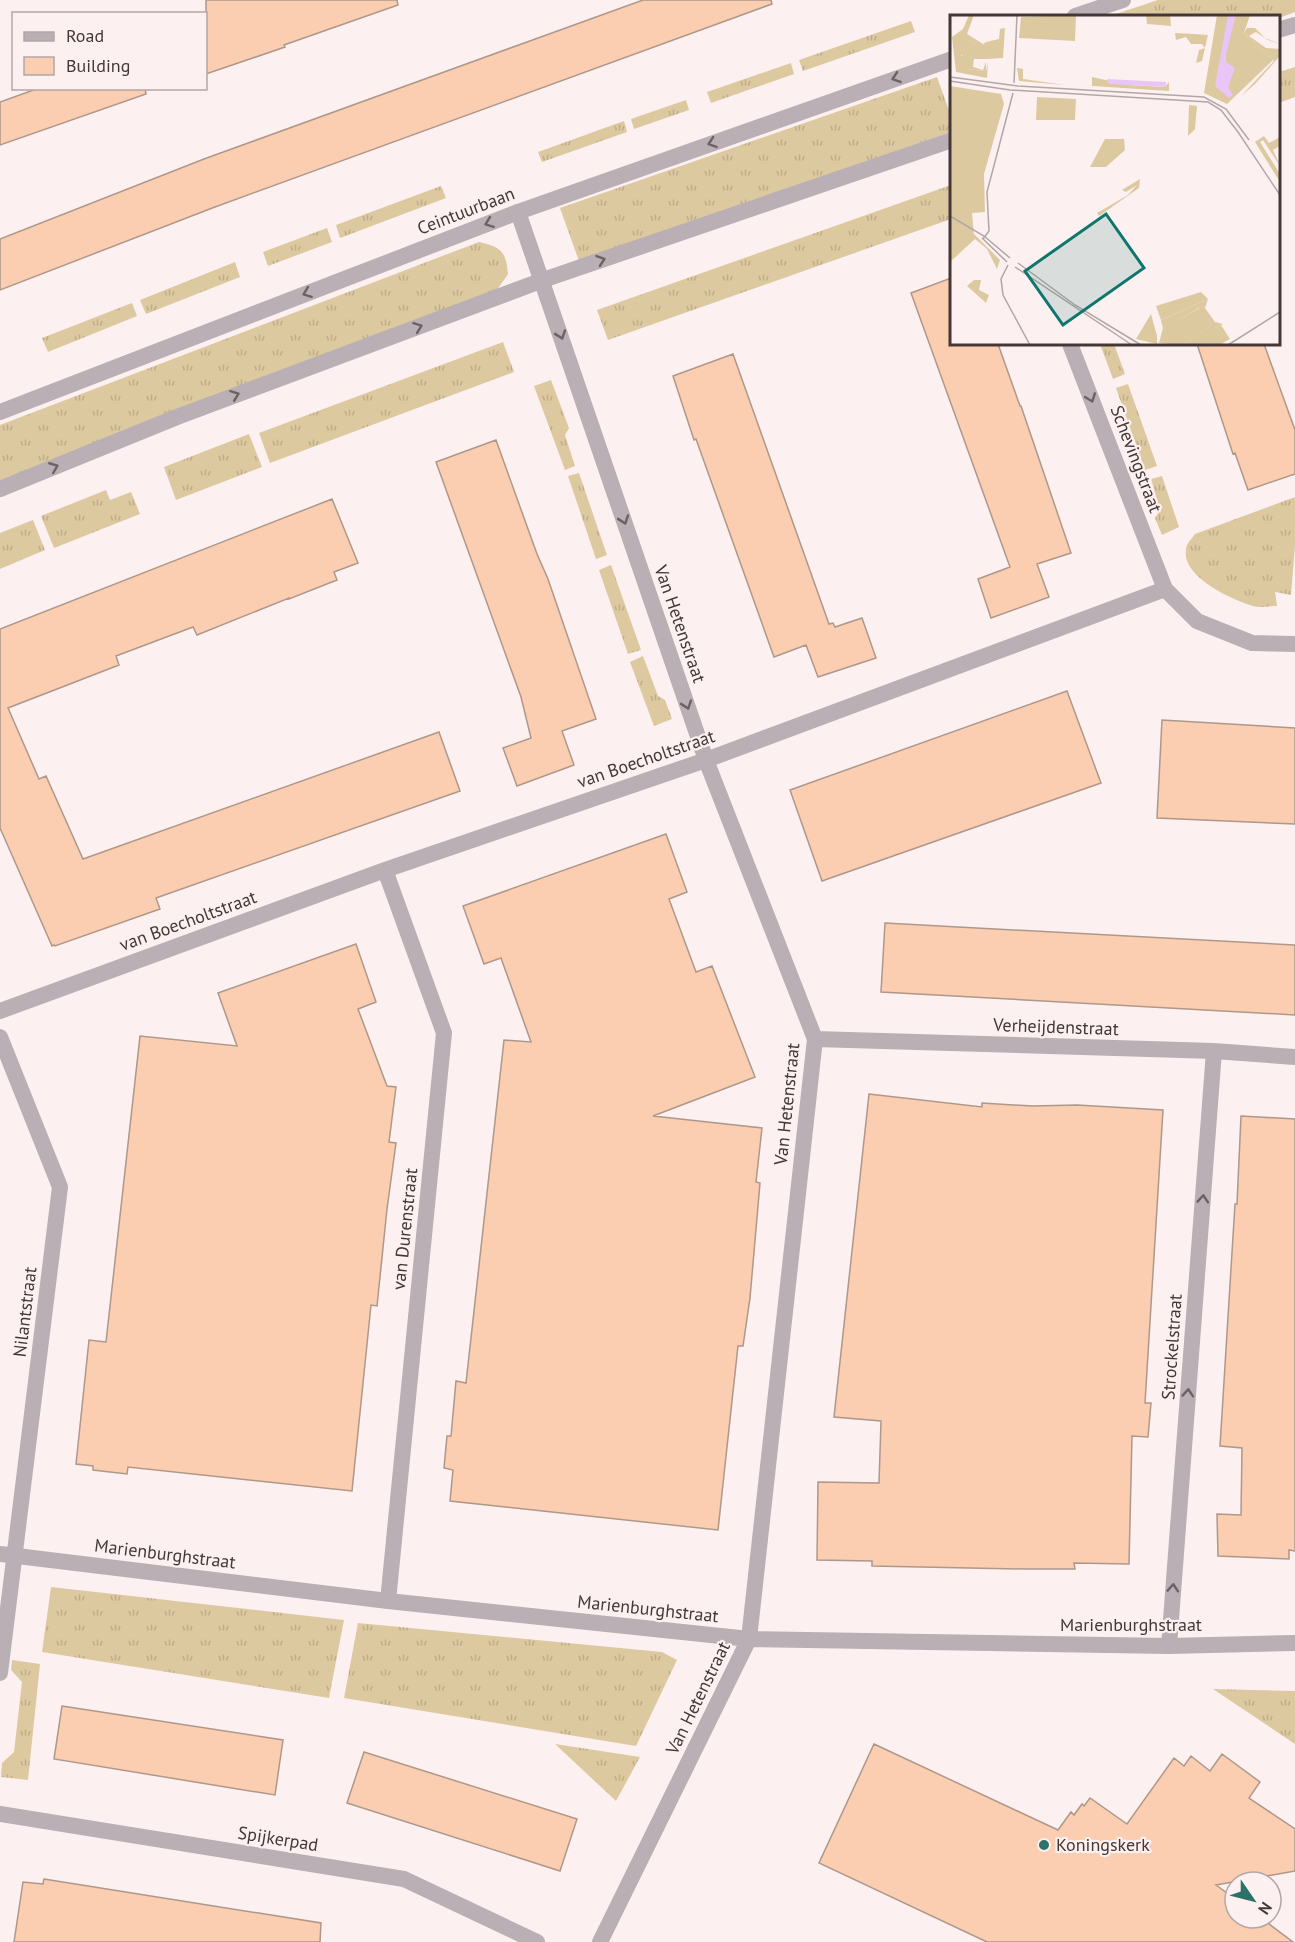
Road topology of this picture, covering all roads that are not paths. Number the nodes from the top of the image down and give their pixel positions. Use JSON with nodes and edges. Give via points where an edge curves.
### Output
{"nodes":[{"id":1,"x":1123,"y":0,"type":"edge"},
{"id":2,"x":1078,"y":15,"type":"edge"},
{"id":3,"x":1295,"y":25,"type":"edge"},
{"id":4,"x":1280,"y":29,"type":"edge"},
{"id":5,"x":950,"y":59,"type":"edge"},
{"id":6,"x":950,"y":140,"type":"edge"},
{"id":7,"x":518,"y":212,"type":"junction"},
{"id":8,"x":543,"y":280,"type":"junction"},
{"id":9,"x":1070,"y":345,"type":"edge"},
{"id":10,"x":0,"y":412,"type":"edge"},
{"id":11,"x":0,"y":489,"type":"edge"},
{"id":12,"x":1165,"y":589,"type":"junction"},
{"id":13,"x":1295,"y":644,"type":"edge"},
{"id":14,"x":706,"y":760,"type":"junction"},
{"id":15,"x":385,"y":870,"type":"junction"},
{"id":16,"x":0,"y":1011,"type":"edge"},
{"id":17,"x":0,"y":1037,"type":"edge"},
{"id":18,"x":815,"y":1039,"type":"junction"},
{"id":19,"x":1214,"y":1051,"type":"junction"},
{"id":20,"x":1295,"y":1056,"type":"edge"},
{"id":21,"x":7,"y":1555,"type":"edge"},
{"id":22,"x":388,"y":1601,"type":"junction"},
{"id":23,"x":749,"y":1639,"type":"junction"},
{"id":24,"x":1295,"y":1643,"type":"edge"},
{"id":25,"x":1169,"y":1646,"type":"junction"},
{"id":26,"x":0,"y":1673,"type":"edge"},
{"id":27,"x":0,"y":1814,"type":"edge"},
{"id":28,"x":537,"y":1942,"type":"edge"},
{"id":29,"x":600,"y":1942,"type":"edge"}],
"edges":[{"from":1,"to":2,"type":"street"},
{"from":3,"to":4,"type":"street"},
{"from":5,"to":7,"type":"street","name":"Ceintuurbaan","one_way":true},
{"from":8,"to":6,"type":"street","one_way":true},
{"from":7,"to":8,"type":"street","name":"Van Hetenstraat"},
{"from":7,"to":10,"type":"street","name":"Ceintuurbaan","one_way":true},
{"from":11,"to":8,"type":"street","one_way":true,"via":[[177,417]]},
{"from":8,"to":14,"type":"street","name":"Van Hetenstraat","one_way":true},
{"from":9,"to":12,"type":"street","name":"Schevingstraat","one_way":true},
{"from":12,"to":13,"type":"street","via":[[1197,621],[1252,643]]},
{"from":12,"to":14,"type":"street","name":"van Boecholtstraat"},
{"from":14,"to":15,"type":"street","name":"van Boecholtstraat"},
{"from":14,"to":18,"type":"street","name":"Van Hetenstraat"},
{"from":15,"to":16,"type":"street","name":"van Boecholtstraat"},
{"from":15,"to":22,"type":"street","name":"van Durenstraat","via":[[444,1033]]},
{"from":17,"to":21,"type":"street","name":"Nilantstraat","via":[[60,1187]]},
{"from":18,"to":19,"type":"street","name":"Verheijdenstraat"},
{"from":18,"to":23,"type":"street","name":"Van Hetenstraat"},
{"from":19,"to":20,"type":"street","name":"Verheijdenstraat"},
{"from":25,"to":19,"type":"street","name":"Strockelstraat","one_way":true},
{"from":21,"to":22,"type":"street","name":"Marienburghstraat"},
{"from":21,"to":26,"type":"street","name":"Nilantstraat"},
{"from":22,"to":23,"type":"street","name":"Marienburghstraat"},
{"from":23,"to":25,"type":"street","name":"Marienburghstraat"},
{"from":23,"to":29,"type":"street","name":"Van Hetenstraat"},
{"from":24,"to":25,"type":"street","name":"Marienburghstraat"},
{"from":27,"to":28,"type":"street","name":"Spijkerpad","via":[[404,1879]]}]}
